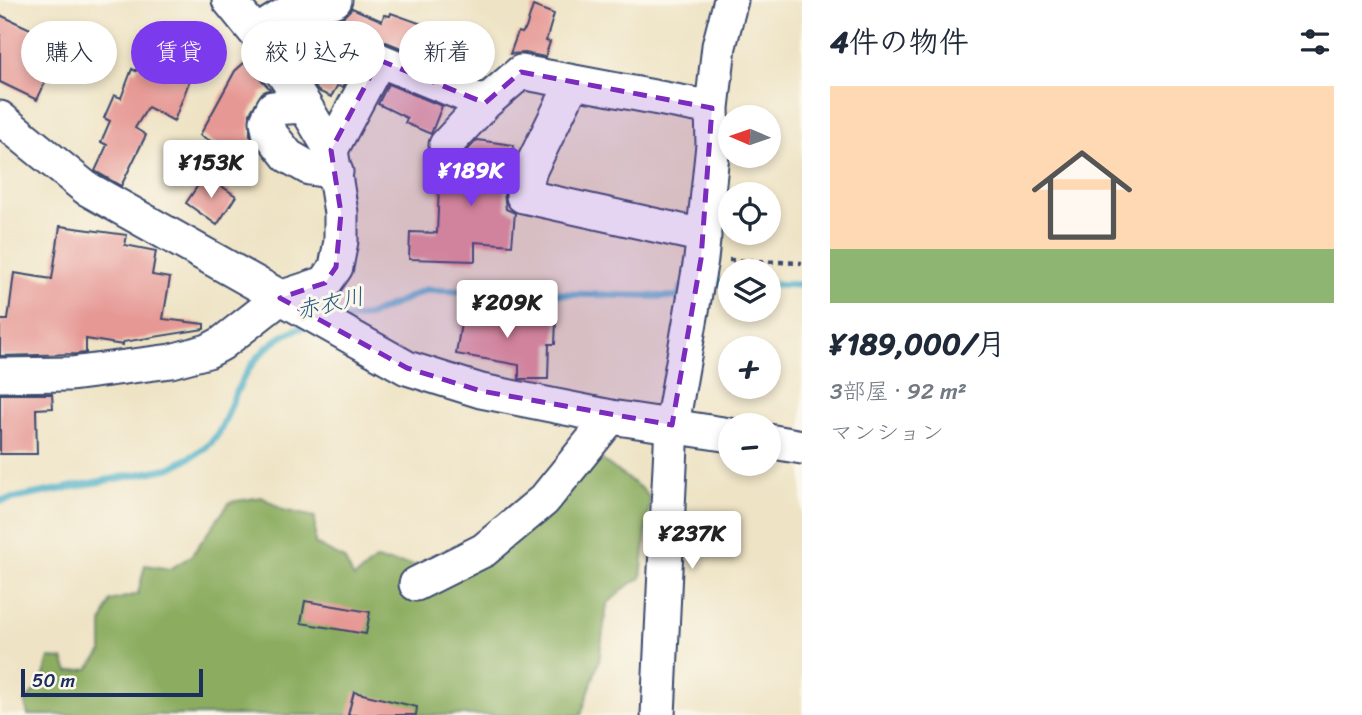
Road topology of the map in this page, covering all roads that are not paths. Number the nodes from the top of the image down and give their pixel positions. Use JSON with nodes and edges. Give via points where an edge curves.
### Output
{"nodes":[{"id":1,"x":229,"y":0,"type":"edge"},
{"id":2,"x":335,"y":0,"type":"edge"},
{"id":3,"x":731,"y":0,"type":"edge"},
{"id":4,"x":246,"y":21,"type":"edge"},
{"id":5,"x":275,"y":21,"type":"edge"},
{"id":6,"x":573,"y":82,"type":"junction"},
{"id":7,"x":290,"y":84,"type":"edge"},
{"id":8,"x":485,"y":103,"type":"junction"},
{"id":9,"x":305,"y":106,"type":"junction"},
{"id":10,"x":712,"y":108,"type":"junction"},
{"id":11,"x":0,"y":118,"type":"edge"},
{"id":12,"x":446,"y":145,"type":"dead end"},
{"id":13,"x":333,"y":161,"type":"junction"},
{"id":14,"x":702,"y":248,"type":"junction"},
{"id":15,"x":280,"y":298,"type":"junction"},
{"id":16,"x":0,"y":375,"type":"edge"},
{"id":17,"x":611,"y":417,"type":"junction"},
{"id":18,"x":672,"y":425,"type":"junction"},
{"id":19,"x":718,"y":433,"type":"edge"},
{"id":20,"x":781,"y":443,"type":"edge"},
{"id":21,"x":802,"y":447,"type":"edge"},
{"id":22,"x":416,"y":584,"type":"dead end"},
{"id":23,"x":658,"y":715,"type":"edge"}],
"edges":[{"from":1,"to":4,"type":"street"},
{"from":2,"to":5,"type":"street","via":[[289,12]]},
{"from":3,"to":10,"type":"street","via":[[719,46]]},
{"from":6,"to":8,"type":"street","via":[[520,72]]},
{"from":6,"to":10,"type":"street"},
{"from":6,"to":14,"type":"street","via":[[530,170],[523,197]]},
{"from":7,"to":9,"type":"street"},
{"from":8,"to":12,"type":"street"},
{"from":8,"to":13,"type":"street","via":[[379,60]]},
{"from":9,"to":13,"type":"street"},
{"from":9,"to":13,"type":"street","via":[[273,108],[267,121],[269,132],[288,156],[309,168]]},
{"from":10,"to":14,"type":"street","via":[[713,145]]},
{"from":11,"to":15,"type":"street","via":[[86,188]]},
{"from":13,"to":15,"type":"street","via":[[341,214],[336,267],[325,283]]},
{"from":14,"to":18,"type":"street"},
{"from":15,"to":16,"type":"street","via":[[208,351],[171,361],[71,374]]},
{"from":15,"to":17,"type":"street","via":[[407,368],[481,391]]},
{"from":17,"to":18,"type":"street"},
{"from":17,"to":22,"type":"street","via":[[534,509],[484,550]]},
{"from":18,"to":19,"type":"street"},
{"from":18,"to":23,"type":"street"},
{"from":20,"to":21,"type":"street"}]}
